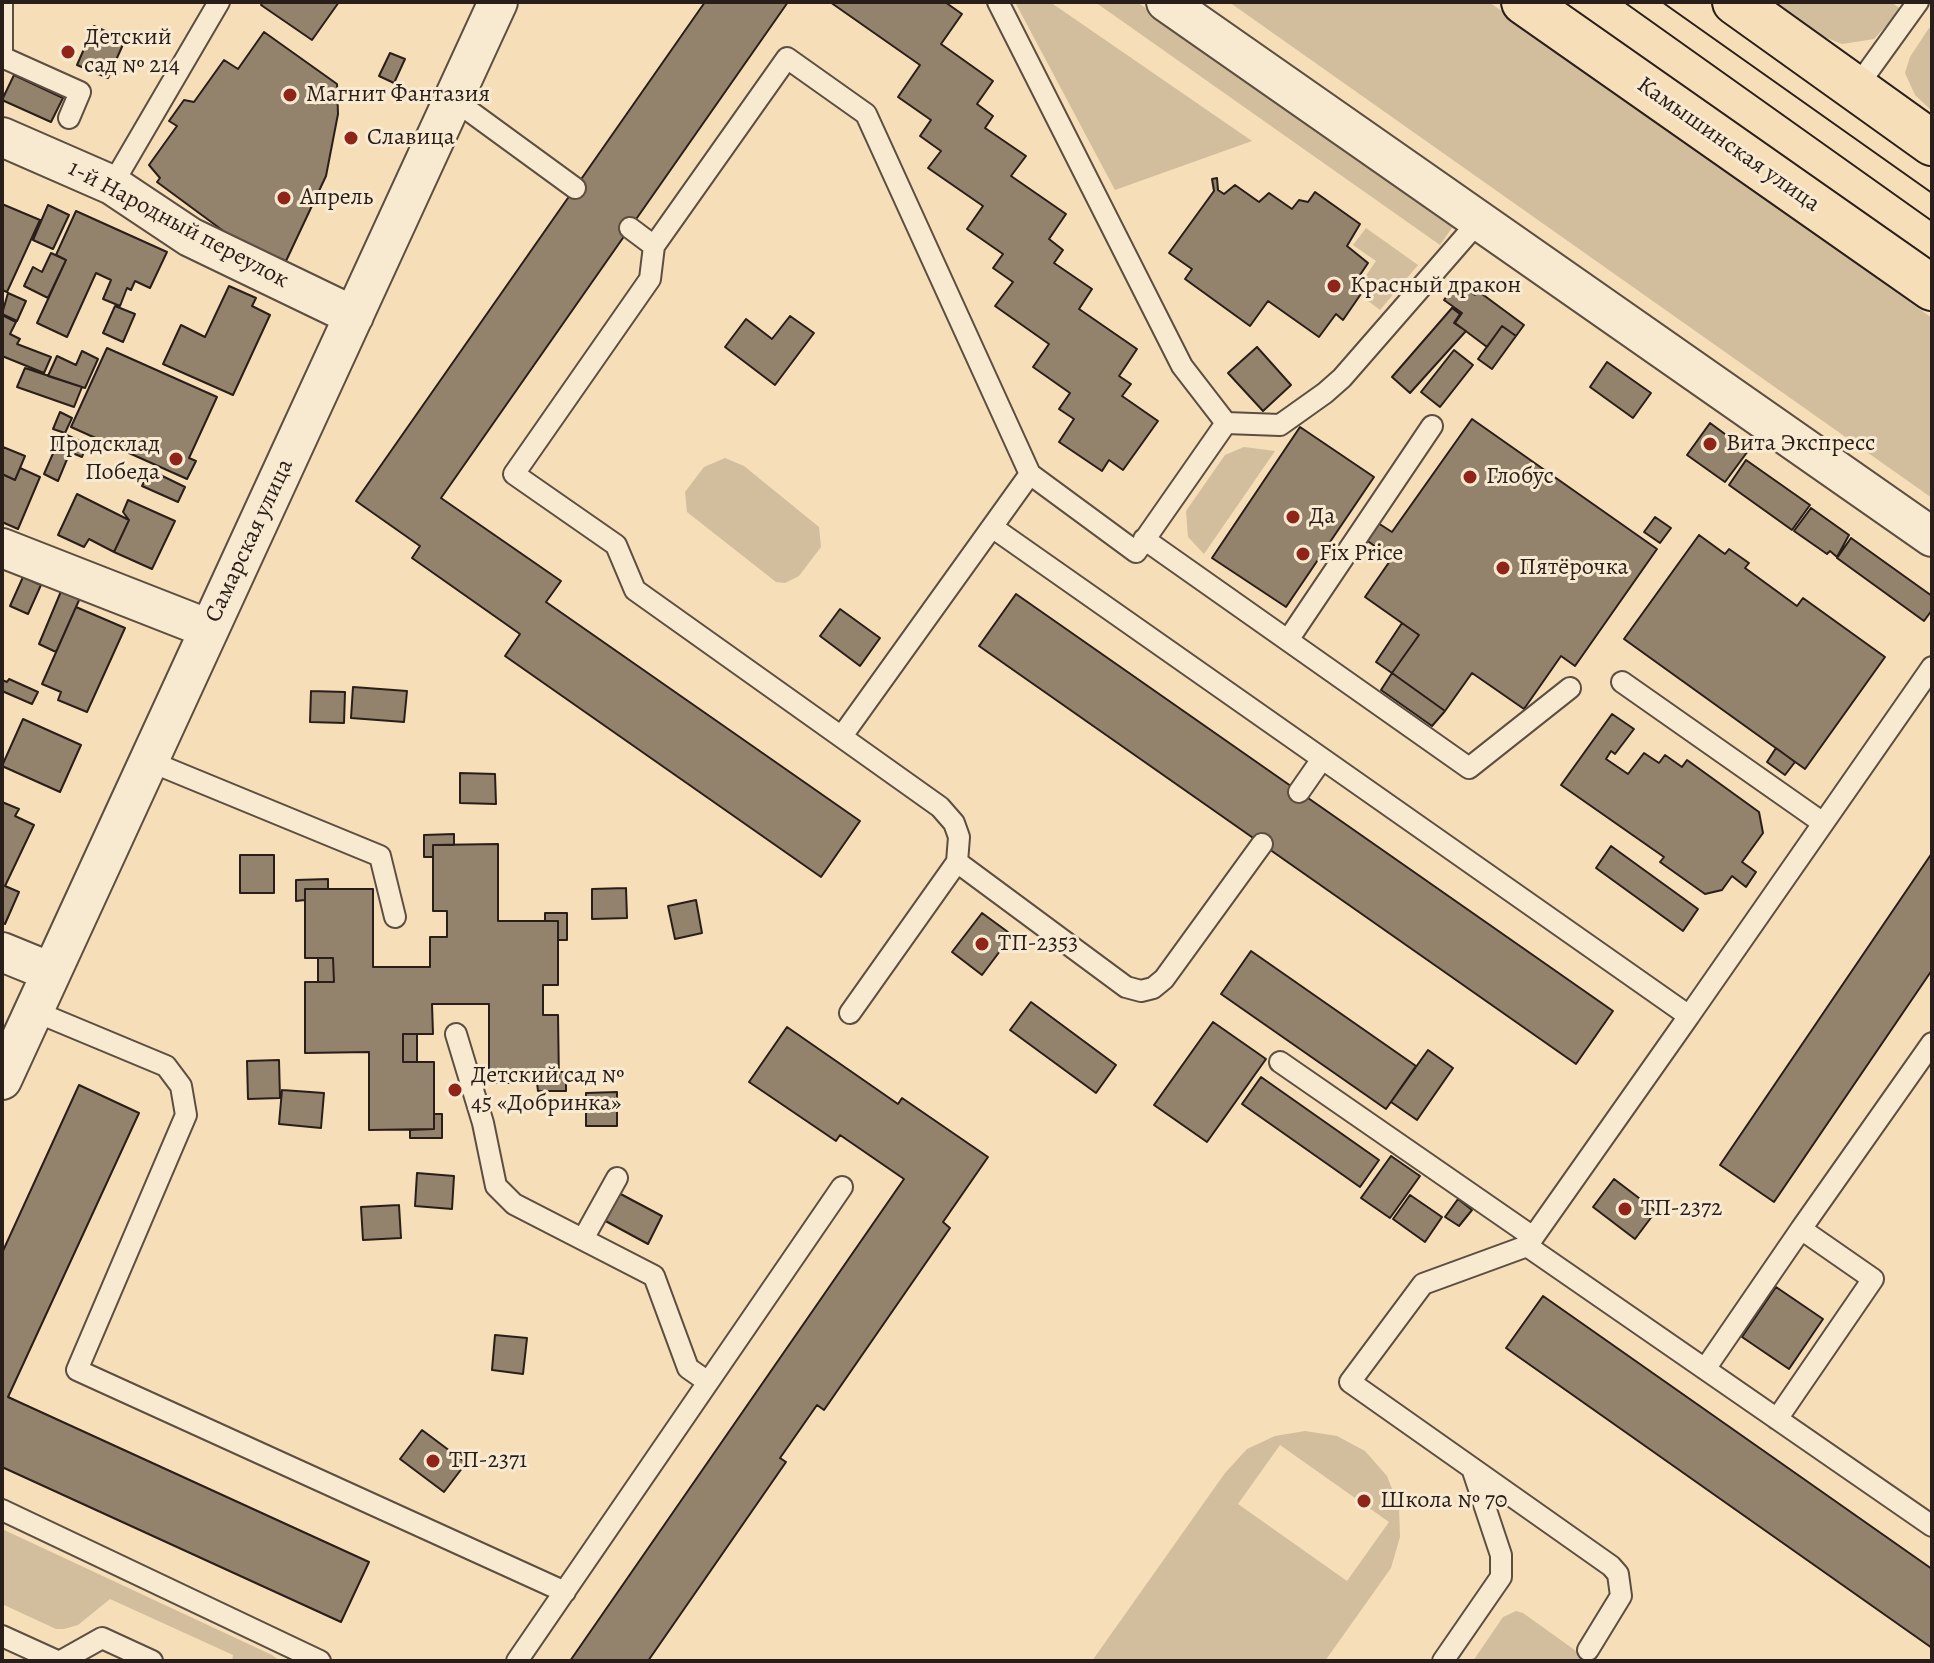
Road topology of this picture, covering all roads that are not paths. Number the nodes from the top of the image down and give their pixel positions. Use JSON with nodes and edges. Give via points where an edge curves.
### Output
{"nodes":[{"id":1,"x":2,"y":2,"type":"edge"},
{"id":2,"x":219,"y":2,"type":"edge"},
{"id":3,"x":498,"y":2,"type":"edge"},
{"id":4,"x":998,"y":2,"type":"edge"},
{"id":5,"x":1166,"y":2,"type":"edge"},
{"id":6,"x":1524,"y":2,"type":"edge"},
{"id":7,"x":1735,"y":2,"type":"edge"},
{"id":8,"x":1918,"y":2,"type":"edge"},
{"id":9,"x":2,"y":57,"type":"edge"},
{"id":10,"x":1856,"y":88,"type":"junction"},
{"id":11,"x":453,"y":99,"type":"junction"},
{"id":12,"x":69,"y":118,"type":"dead end"},
{"id":13,"x":2,"y":137,"type":"edge"},
{"id":14,"x":1932,"y":143,"type":"edge"},
{"id":15,"x":112,"y":185,"type":"junction"},
{"id":16,"x":575,"y":188,"type":"dead end"},
{"id":17,"x":1478,"y":222,"type":"junction"},
{"id":18,"x":630,"y":228,"type":"dead end"},
{"id":19,"x":654,"y":246,"type":"junction"},
{"id":20,"x":1932,"y":288,"type":"edge"},
{"id":21,"x":354,"y":316,"type":"junction"},
{"id":22,"x":1226,"y":423,"type":"junction"},
{"id":23,"x":1432,"y":426,"type":"dead end"},
{"id":24,"x":1030,"y":474,"type":"junction"},
{"id":25,"x":992,"y":527,"type":"junction"},
{"id":26,"x":1932,"y":537,"type":"edge"},
{"id":27,"x":1144,"y":539,"type":"junction"},
{"id":28,"x":2,"y":548,"type":"edge"},
{"id":29,"x":209,"y":629,"type":"junction"},
{"id":30,"x":1288,"y":640,"type":"junction"},
{"id":31,"x":1932,"y":667,"type":"edge"},
{"id":32,"x":1622,"y":682,"type":"dead end"},
{"id":33,"x":1570,"y":688,"type":"dead end"},
{"id":34,"x":842,"y":736,"type":"junction"},
{"id":35,"x":1322,"y":759,"type":"junction"},
{"id":36,"x":149,"y":761,"type":"junction"},
{"id":37,"x":1299,"y":792,"type":"dead end"},
{"id":38,"x":1823,"y":823,"type":"junction"},
{"id":39,"x":1262,"y":844,"type":"dead end"},
{"id":40,"x":957,"y":862,"type":"junction"},
{"id":41,"x":395,"y":917,"type":"dead end"},
{"id":42,"x":2,"y":952,"type":"edge"},
{"id":43,"x":51,"y":972,"type":"junction"},
{"id":44,"x":34,"y":1011,"type":"junction"},
{"id":45,"x":850,"y":1013,"type":"dead end"},
{"id":46,"x":1689,"y":1016,"type":"junction"},
{"id":47,"x":456,"y":1034,"type":"dead end"},
{"id":48,"x":1932,"y":1043,"type":"edge"},
{"id":49,"x":1280,"y":1062,"type":"dead end"},
{"id":50,"x":2,"y":1080,"type":"edge"},
{"id":51,"x":617,"y":1178,"type":"dead end"},
{"id":52,"x":842,"y":1187,"type":"dead end"},
{"id":53,"x":1801,"y":1229,"type":"junction"},
{"id":54,"x":583,"y":1239,"type":"junction"},
{"id":55,"x":1530,"y":1241,"type":"junction"},
{"id":56,"x":1705,"y":1369,"type":"junction"},
{"id":57,"x":708,"y":1382,"type":"junction"},
{"id":58,"x":1777,"y":1419,"type":"junction"},
{"id":59,"x":1472,"y":1468,"type":"junction"},
{"id":60,"x":2,"y":1510,"type":"edge"},
{"id":61,"x":1932,"y":1526,"type":"edge"},
{"id":62,"x":565,"y":1592,"type":"junction"},
{"id":63,"x":2,"y":1636,"type":"edge"},
{"id":64,"x":1588,"y":1650,"type":"dead end"},
{"id":65,"x":311,"y":1659,"type":"edge"},
{"id":66,"x":59,"y":1661,"type":"edge"},
{"id":67,"x":152,"y":1661,"type":"edge"},
{"id":68,"x":517,"y":1661,"type":"edge"},
{"id":69,"x":1443,"y":1661,"type":"edge"}],
"edges":[{"from":1,"to":9,"type":"lane"},
{"from":2,"to":15,"type":"lane"},
{"from":3,"to":11,"type":"street","name":"Самарская улица"},
{"from":4,"to":22,"type":"lane","via":[[1182,366]]},
{"from":5,"to":17,"type":"street"},
{"from":6,"to":20,"type":"main road","name":"Камышинская улица"},
{"from":7,"to":10,"type":"main road"},
{"from":8,"to":10,"type":"lane"},
{"from":9,"to":12,"type":"lane","via":[[80,92]]},
{"from":10,"to":14,"type":"main road"},
{"from":11,"to":16,"type":"lane"},
{"from":11,"to":21,"type":"street","name":"Самарская улица"},
{"from":13,"to":15,"type":"street","name":"1-й Народный переулок"},
{"from":15,"to":21,"type":"street","name":"1-й Народный переулок","via":[[190,237]]},
{"from":17,"to":22,"type":"lane","via":[[1325,393],[1280,425]]},
{"from":17,"to":26,"type":"street"},
{"from":18,"to":19,"type":"lane"},
{"from":19,"to":24,"type":"lane","via":[[787,58],[866,114]]},
{"from":19,"to":34,"type":"lane","via":[[650,279],[514,474],[616,545],[635,590]]},
{"from":21,"to":29,"type":"street","name":"Самарская улица"},
{"from":22,"to":27,"type":"lane"},
{"from":23,"to":30,"type":"lane"},
{"from":24,"to":25,"type":"lane"},
{"from":24,"to":27,"type":"lane","via":[[1136,552]]},
{"from":25,"to":34,"type":"lane"},
{"from":25,"to":35,"type":"lane"},
{"from":27,"to":30,"type":"lane"},
{"from":28,"to":29,"type":"street"},
{"from":29,"to":36,"type":"street","name":"Самарская улица"},
{"from":30,"to":33,"type":"lane","via":[[1469,768]]},
{"from":31,"to":38,"type":"lane"},
{"from":32,"to":38,"type":"lane"},
{"from":34,"to":40,"type":"lane","via":[[940,807],[959,837]]},
{"from":35,"to":37,"type":"lane"},
{"from":35,"to":46,"type":"lane"},
{"from":36,"to":41,"type":"lane","via":[[380,856]]},
{"from":36,"to":43,"type":"street","name":"Самарская улица"},
{"from":38,"to":46,"type":"lane"},
{"from":39,"to":40,"type":"lane","via":[[1164,979],[1141,991],[1126,987]]},
{"from":40,"to":45,"type":"lane"},
{"from":42,"to":43,"type":"street"},
{"from":43,"to":44,"type":"street","name":"Самарская улица"},
{"from":44,"to":50,"type":"street","name":"Самарская улица"},
{"from":44,"to":62,"type":"lane","via":[[166,1066],[181,1086],[186,1115],[77,1370]]},
{"from":46,"to":55,"type":"lane"},
{"from":47,"to":54,"type":"lane","via":[[496,1186],[514,1204]]},
{"from":48,"to":53,"type":"lane"},
{"from":49,"to":55,"type":"lane"},
{"from":51,"to":54,"type":"lane"},
{"from":52,"to":57,"type":"lane"},
{"from":53,"to":56,"type":"lane"},
{"from":53,"to":58,"type":"lane","via":[[1873,1279]]},
{"from":54,"to":57,"type":"lane","via":[[654,1276],[688,1368]]},
{"from":55,"to":56,"type":"lane"},
{"from":55,"to":59,"type":"lane","via":[[1423,1284],[1350,1382]]},
{"from":56,"to":58,"type":"lane"},
{"from":57,"to":62,"type":"lane"},
{"from":58,"to":61,"type":"lane"},
{"from":59,"to":64,"type":"lane","via":[[1618,1574],[1618,1605]]},
{"from":59,"to":69,"type":"lane","via":[[1501,1555],[1501,1577]]},
{"from":60,"to":65,"type":"lane"},
{"from":62,"to":68,"type":"lane"},
{"from":63,"to":66,"type":"lane"},
{"from":66,"to":67,"type":"lane","via":[[102,1638]]}]}
